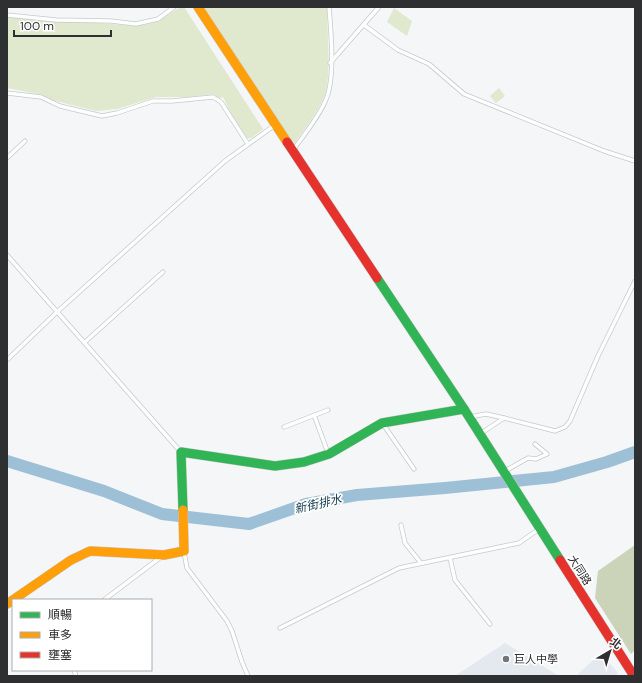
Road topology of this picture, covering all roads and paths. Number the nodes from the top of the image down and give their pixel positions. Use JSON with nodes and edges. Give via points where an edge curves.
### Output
{"nodes":[{"id":1,"x":174,"y":7,"type":"edge"},
{"id":2,"x":198,"y":7,"type":"edge"},
{"id":3,"x":330,"y":7,"type":"edge"},
{"id":4,"x":379,"y":7,"type":"edge"},
{"id":5,"x":7,"y":15,"type":"edge"},
{"id":6,"x":364,"y":25,"type":"junction"},
{"id":7,"x":330,"y":63,"type":"junction"},
{"id":8,"x":7,"y":93,"type":"edge"},
{"id":9,"x":276,"y":124,"type":"junction"},
{"id":10,"x":25,"y":141,"type":"dead end"},
{"id":11,"x":248,"y":144,"type":"junction"},
{"id":12,"x":293,"y":150,"type":"junction"},
{"id":13,"x":7,"y":158,"type":"edge"},
{"id":14,"x":635,"y":161,"type":"edge"},
{"id":15,"x":7,"y":255,"type":"edge"},
{"id":16,"x":163,"y":272,"type":"dead end"},
{"id":17,"x":635,"y":281,"type":"edge"},
{"id":18,"x":57,"y":312,"type":"junction"},
{"id":19,"x":85,"y":342,"type":"junction"},
{"id":20,"x":7,"y":360,"type":"edge"},
{"id":21,"x":464,"y":408,"type":"junction"},
{"id":22,"x":328,"y":410,"type":"dead end"},
{"id":23,"x":314,"y":415,"type":"junction"},
{"id":24,"x":469,"y":417,"type":"junction"},
{"id":25,"x":504,"y":418,"type":"junction"},
{"id":26,"x":382,"y":423,"type":"junction"},
{"id":27,"x":284,"y":427,"type":"dead end"},
{"id":28,"x":480,"y":434,"type":"junction"},
{"id":29,"x":535,"y":444,"type":"dead end"},
{"id":30,"x":181,"y":452,"type":"junction"},
{"id":31,"x":329,"y":454,"type":"junction"},
{"id":32,"x":414,"y":469,"type":"dead end"},
{"id":33,"x":506,"y":474,"type":"junction"},
{"id":34,"x":401,"y":525,"type":"dead end"},
{"id":35,"x":539,"y":528,"type":"junction"},
{"id":36,"x":184,"y":551,"type":"junction"},
{"id":37,"x":164,"y":555,"type":"junction"},
{"id":38,"x":450,"y":558,"type":"junction"},
{"id":39,"x":421,"y":563,"type":"junction"},
{"id":40,"x":14,"y":599,"type":"edge"},
{"id":41,"x":105,"y":599,"type":"edge"},
{"id":42,"x":490,"y":624,"type":"dead end"},
{"id":43,"x":280,"y":628,"type":"dead end"},
{"id":44,"x":630,"y":674,"type":"edge"},
{"id":45,"x":248,"y":676,"type":"edge"}],
"edges":[{"from":1,"to":5,"type":"lane","via":[[158,19],[136,24]]},
{"from":2,"to":9,"type":"street","name":"大同路"},
{"from":3,"to":7,"type":"lane"},
{"from":4,"to":6,"type":"lane"},
{"from":6,"to":7,"type":"lane"},
{"from":6,"to":14,"type":"lane","via":[[398,50],[428,64],[464,94]]},
{"from":7,"to":12,"type":"lane","via":[[330,84],[326,98],[317,116]]},
{"from":8,"to":11,"type":"lane","via":[[41,97],[60,106],[102,116],[153,101],[213,97],[221,102]]},
{"from":9,"to":11,"type":"lane"},
{"from":9,"to":12,"type":"street","name":"大同路"},
{"from":10,"to":13,"type":"lane"},
{"from":11,"to":18,"type":"lane","via":[[225,161]]},
{"from":12,"to":21,"type":"street","name":"大同路"},
{"from":15,"to":18,"type":"lane"},
{"from":16,"to":19,"type":"lane"},
{"from":17,"to":25,"type":"lane","via":[[565,427],[555,431]]},
{"from":18,"to":19,"type":"lane"},
{"from":18,"to":20,"type":"lane"},
{"from":19,"to":30,"type":"lane"},
{"from":21,"to":24,"type":"street","name":"大同路"},
{"from":21,"to":26,"type":"street"},
{"from":22,"to":23,"type":"lane"},
{"from":23,"to":27,"type":"lane"},
{"from":23,"to":31,"type":"lane"},
{"from":24,"to":25,"type":"lane","via":[[486,414]]},
{"from":24,"to":28,"type":"street","name":"大同路"},
{"from":25,"to":28,"type":"lane"},
{"from":26,"to":31,"type":"street"},
{"from":26,"to":32,"type":"lane"},
{"from":28,"to":33,"type":"street","name":"大同路"},
{"from":29,"to":33,"type":"lane","via":[[547,454],[536,459],[528,458]]},
{"from":30,"to":31,"type":"street","via":[[275,466],[304,462]]},
{"from":30,"to":36,"type":"street"},
{"from":33,"to":35,"type":"street","name":"大同路"},
{"from":34,"to":39,"type":"lane","via":[[405,544]]},
{"from":35,"to":38,"type":"lane","via":[[520,543]]},
{"from":35,"to":44,"type":"street","name":"大同路"},
{"from":36,"to":37,"type":"street"},
{"from":36,"to":45,"type":"lane","via":[[188,568],[230,626]]},
{"from":37,"to":40,"type":"street","via":[[90,551],[71,560]]},
{"from":37,"to":41,"type":"lane"},
{"from":38,"to":39,"type":"lane"},
{"from":38,"to":42,"type":"lane","via":[[455,580]]},
{"from":39,"to":43,"type":"lane","via":[[399,568]]}]}
